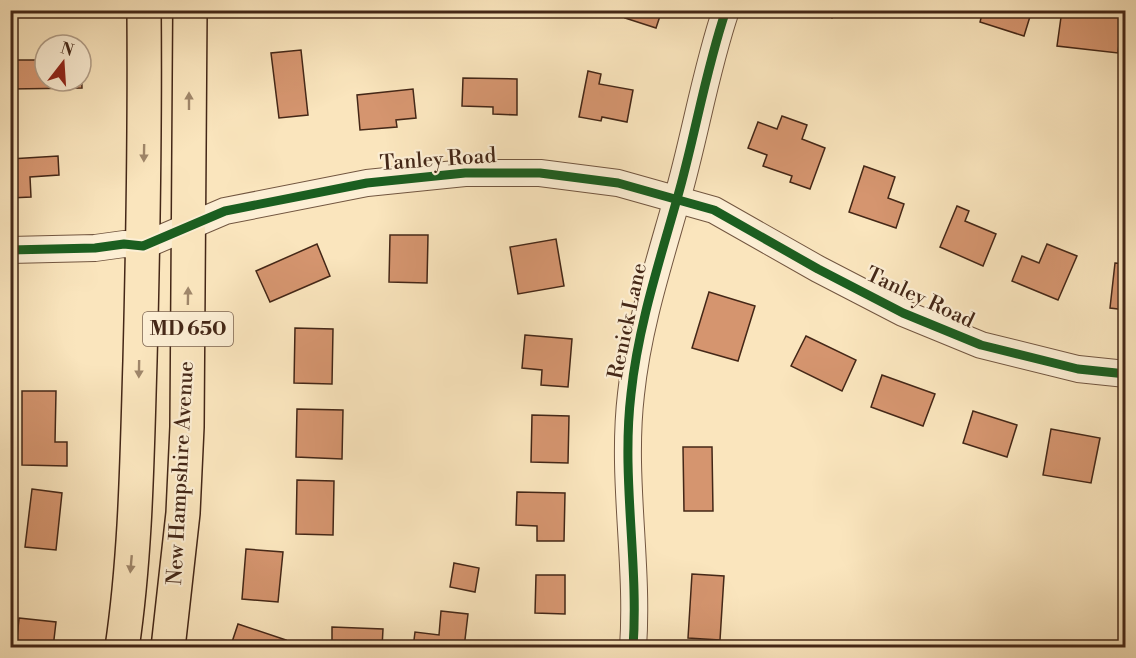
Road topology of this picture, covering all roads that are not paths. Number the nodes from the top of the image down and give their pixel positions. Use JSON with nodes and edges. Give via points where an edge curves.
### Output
{"nodes":[{"id":1,"x":144,"y":10,"type":"edge"},
{"id":2,"x":190,"y":10,"type":"edge"},
{"id":3,"x":726,"y":10,"type":"edge"},
{"id":4,"x":677,"y":199,"type":"junction"},
{"id":5,"x":189,"y":226,"type":"junction"},
{"id":6,"x":142,"y":246,"type":"junction"},
{"id":7,"x":10,"y":250,"type":"edge"},
{"id":8,"x":1125,"y":374,"type":"edge"},
{"id":9,"x":122,"y":648,"type":"edge"},
{"id":10,"x":168,"y":648,"type":"edge"},
{"id":11,"x":633,"y":648,"type":"edge"}],
"edges":[{"from":1,"to":6,"type":"main road","number":"MD 650","one_way":true},
{"from":5,"to":2,"type":"main road","name":"New Hampshire Avenue","number":"MD 650","one_way":true},
{"from":3,"to":4,"type":"street","name":"Renick Lane"},
{"from":4,"to":5,"type":"street","name":"Tanley Road","via":[[618,183],[540,173],[465,173],[368,183],[225,211]]},
{"from":4,"to":8,"type":"street","name":"Tanley Road","via":[[714,210],[903,313],[981,345],[1078,369]]},
{"from":4,"to":11,"type":"street","name":"Renick Lane","via":[[662,248],[631,394],[628,443]]},
{"from":5,"to":6,"type":"street","name":"Tanley Road"},
{"from":10,"to":5,"type":"main road","name":"New Hampshire Avenue","number":"MD 650","one_way":true,"via":[[183,513]]},
{"from":6,"to":7,"type":"street","name":"Tanley Road"},
{"from":6,"to":9,"type":"main road","number":"MD 650","one_way":true,"via":[[134,525]]}]}
